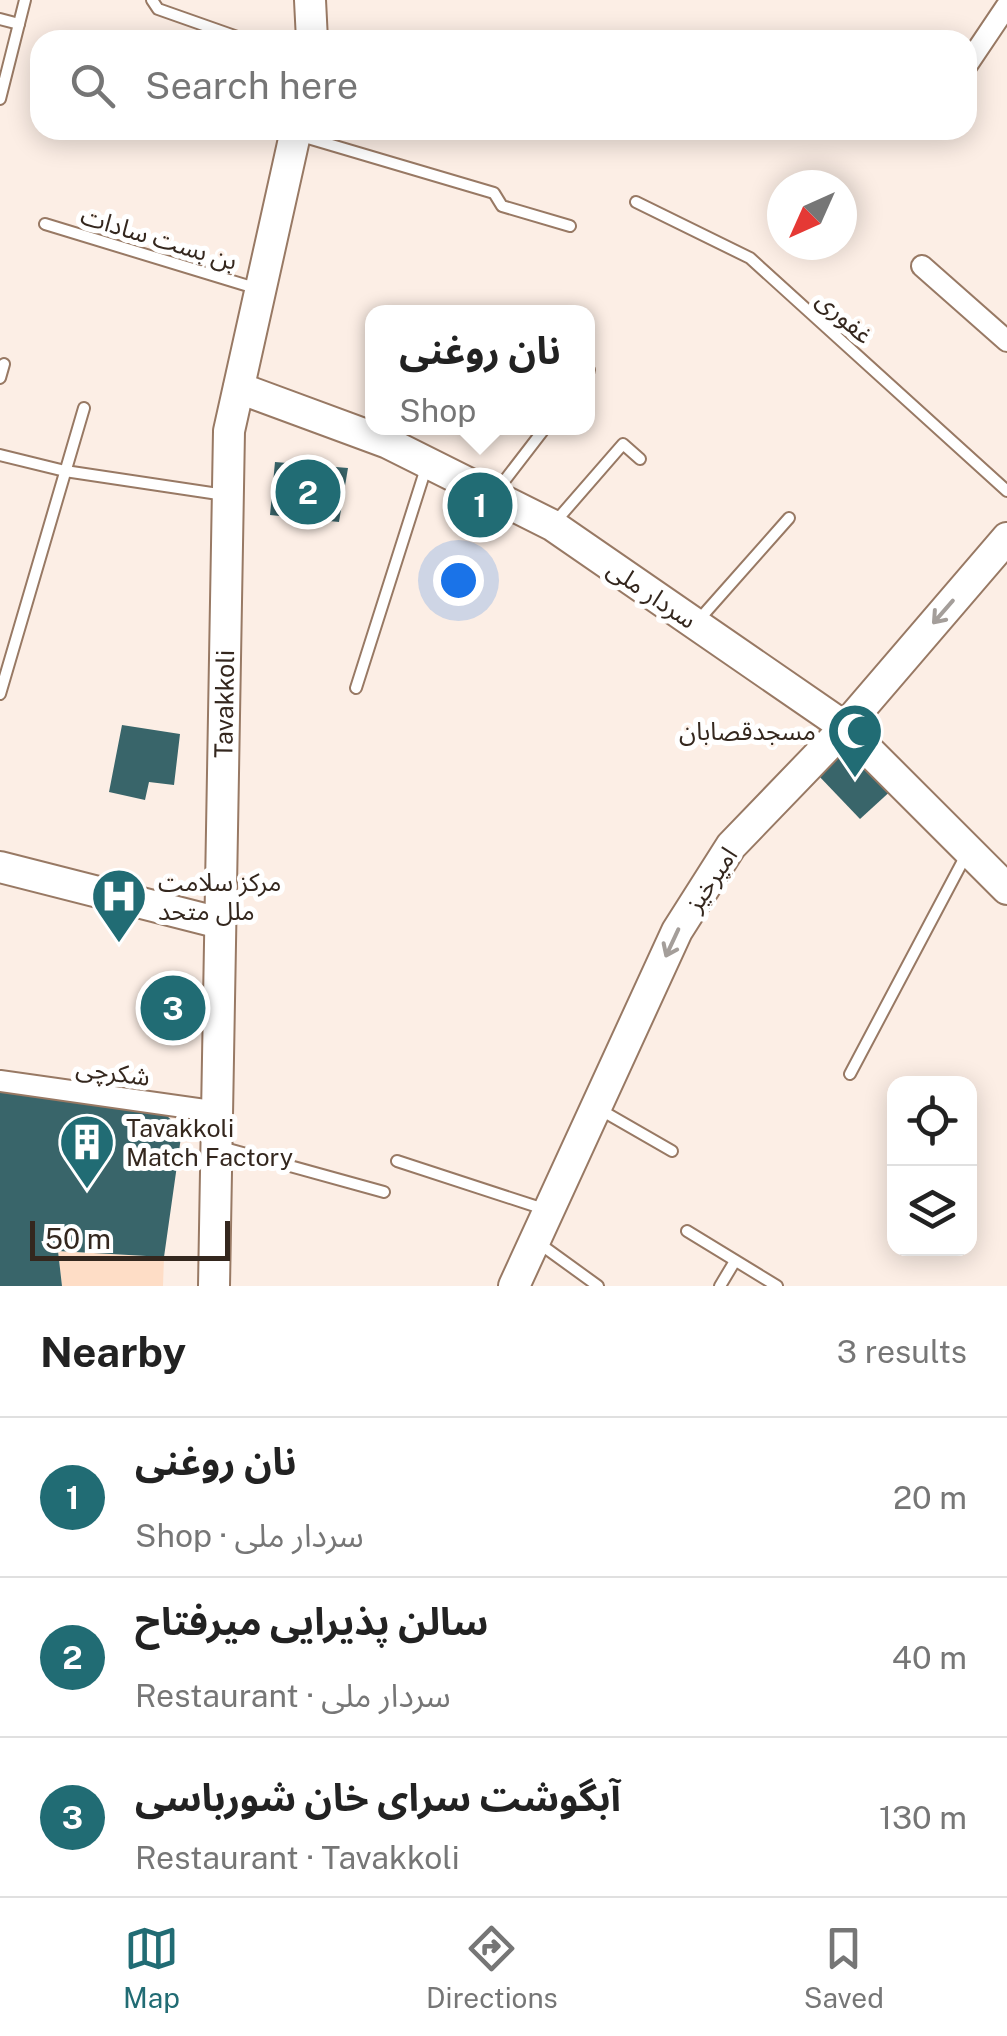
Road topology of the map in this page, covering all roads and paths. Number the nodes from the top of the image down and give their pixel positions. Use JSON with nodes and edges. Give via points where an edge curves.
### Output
{"nodes":[{"id":1,"x":25,"y":0,"type":"edge"},
{"id":2,"x":152,"y":0,"type":"edge"},
{"id":3,"x":310,"y":0,"type":"edge"},
{"id":4,"x":992,"y":0,"type":"edge"},
{"id":5,"x":1006,"y":7,"type":"edge"},
{"id":6,"x":0,"y":19,"type":"edge"},
{"id":7,"x":19,"y":24,"type":"junction"},
{"id":8,"x":218,"y":30,"type":"edge"},
{"id":9,"x":312,"y":30,"type":"edge"},
{"id":10,"x":977,"y":50,"type":"edge"},
{"id":11,"x":0,"y":99,"type":"edge"},
{"id":12,"x":294,"y":140,"type":"edge"},
{"id":13,"x":322,"y":140,"type":"edge"},
{"id":14,"x":636,"y":202,"type":"dead end"},
{"id":15,"x":45,"y":224,"type":"dead end"},
{"id":16,"x":570,"y":226,"type":"dead end"},
{"id":17,"x":922,"y":266,"type":"dead end"},
{"id":18,"x":261,"y":290,"type":"junction"},
{"id":19,"x":1007,"y":341,"type":"edge"},
{"id":20,"x":4,"y":364,"type":"dead end"},
{"id":21,"x":0,"y":378,"type":"edge"},
{"id":22,"x":239,"y":388,"type":"junction"},
{"id":23,"x":84,"y":408,"type":"dead end"},
{"id":24,"x":541,"y":435,"type":"edge"},
{"id":25,"x":0,"y":455,"type":"edge"},
{"id":26,"x":640,"y":459,"type":"dead end"},
{"id":27,"x":428,"y":462,"type":"junction"},
{"id":28,"x":65,"y":471,"type":"junction"},
{"id":29,"x":1007,"y":490,"type":"edge"},
{"id":30,"x":495,"y":494,"type":"junction"},
{"id":31,"x":228,"y":495,"type":"junction"},
{"id":32,"x":789,"y":518,"type":"dead end"},
{"id":33,"x":552,"y":525,"type":"junction"},
{"id":34,"x":1004,"y":546,"type":"edge"},
{"id":35,"x":696,"y":624,"type":"junction"},
{"id":36,"x":356,"y":688,"type":"dead end"},
{"id":37,"x":0,"y":694,"type":"edge"},
{"id":38,"x":845,"y":727,"type":"junction"},
{"id":39,"x":968,"y":850,"type":"junction"},
{"id":40,"x":0,"y":867,"type":"edge"},
{"id":41,"x":1007,"y":888,"type":"edge"},
{"id":42,"x":220,"y":923,"type":"junction"},
{"id":43,"x":850,"y":1074,"type":"dead end"},
{"id":44,"x":0,"y":1081,"type":"edge"},
{"id":45,"x":598,"y":1109,"type":"junction"},
{"id":46,"x":218,"y":1112,"type":"junction"},
{"id":47,"x":218,"y":1146,"type":"junction"},
{"id":48,"x":672,"y":1151,"type":"dead end"},
{"id":49,"x":397,"y":1162,"type":"dead end"},
{"id":50,"x":384,"y":1192,"type":"dead end"},
{"id":51,"x":550,"y":1211,"type":"junction"},
{"id":52,"x":687,"y":1231,"type":"dead end"},
{"id":53,"x":535,"y":1240,"type":"junction"},
{"id":54,"x":735,"y":1261,"type":"junction"},
{"id":55,"x":214,"y":1286,"type":"edge"},
{"id":56,"x":514,"y":1286,"type":"edge"},
{"id":57,"x":598,"y":1286,"type":"edge"},
{"id":58,"x":720,"y":1286,"type":"edge"},
{"id":59,"x":778,"y":1286,"type":"edge"}],
"edges":[{"from":1,"to":7,"type":"lane"},
{"from":2,"to":8,"type":"lane","via":[[158,9]]},
{"from":3,"to":9,"type":"street"},
{"from":4,"to":5,"type":"street"},
{"from":5,"to":10,"type":"street"},
{"from":6,"to":7,"type":"lane"},
{"from":7,"to":11,"type":"lane"},
{"from":12,"to":18,"type":"street","name":"Tavakkoli"},
{"from":13,"to":16,"type":"lane","via":[[494,192],[502,206]]},
{"from":14,"to":29,"type":"lane","name":"غفوری","via":[[750,258]]},
{"from":15,"to":18,"type":"lane","name":"بن بست سادات"},
{"from":17,"to":19,"type":"street"},
{"from":18,"to":22,"type":"street","name":"Tavakkoli"},
{"from":20,"to":21,"type":"lane"},
{"from":22,"to":27,"type":"street","name":"سردار ملی"},
{"from":22,"to":31,"type":"street","name":"Tavakkoli"},
{"from":23,"to":28,"type":"lane"},
{"from":24,"to":30,"type":"lane"},
{"from":25,"to":28,"type":"lane"},
{"from":26,"to":33,"type":"lane","via":[[622,444]]},
{"from":27,"to":30,"type":"street","name":"سردار ملی"},
{"from":27,"to":36,"type":"lane"},
{"from":28,"to":31,"type":"lane"},
{"from":28,"to":37,"type":"lane"},
{"from":30,"to":33,"type":"street","name":"سردار ملی"},
{"from":31,"to":42,"type":"street","name":"Tavakkoli"},
{"from":32,"to":35,"type":"lane"},
{"from":33,"to":35,"type":"street","name":"سردار ملی"},
{"from":34,"to":38,"type":"street","name":"امیرخیز","one_way":true},
{"from":35,"to":38,"type":"street","name":"سردار ملی"},
{"from":38,"to":39,"type":"street","name":"سردار ملی"},
{"from":38,"to":45,"type":"street","name":"امیرخیز","one_way":true,"via":[[731,846],[677,932]]},
{"from":39,"to":41,"type":"street","name":"سردار ملی"},
{"from":39,"to":43,"type":"lane"},
{"from":40,"to":42,"type":"street"},
{"from":42,"to":46,"type":"street","name":"Tavakkoli"},
{"from":44,"to":46,"type":"street","name":"شکرچی"},
{"from":45,"to":48,"type":"lane"},
{"from":45,"to":51,"type":"street","name":"امیرخیز"},
{"from":46,"to":47,"type":"street","name":"Tavakkoli"},
{"from":47,"to":50,"type":"lane"},
{"from":47,"to":55,"type":"street","name":"Tavakkoli"},
{"from":49,"to":51,"type":"lane"},
{"from":51,"to":53,"type":"street","name":"امیرخیز"},
{"from":52,"to":54,"type":"lane"},
{"from":53,"to":56,"type":"street","name":"امیرخیز"},
{"from":53,"to":57,"type":"lane"},
{"from":54,"to":58,"type":"lane"},
{"from":54,"to":59,"type":"lane"}]}
